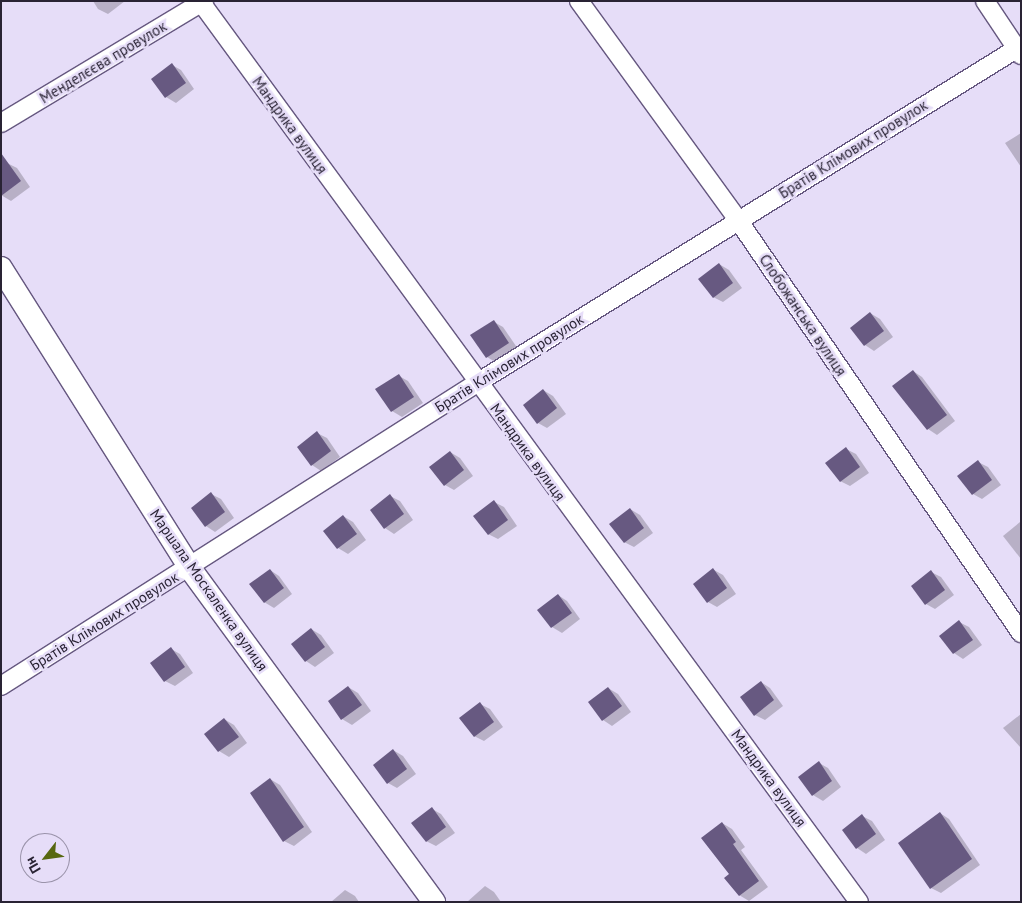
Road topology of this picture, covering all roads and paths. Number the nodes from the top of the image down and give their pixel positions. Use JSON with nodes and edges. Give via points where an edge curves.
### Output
{"nodes":[{"id":1,"x":579,"y":1,"type":"edge"},
{"id":2,"x":984,"y":1,"type":"edge"},
{"id":3,"x":202,"y":2,"type":"edge"},
{"id":4,"x":1019,"y":50,"type":"edge"},
{"id":5,"x":1,"y":123,"type":"edge"},
{"id":6,"x":738,"y":220,"type":"junction"},
{"id":7,"x":1,"y":268,"type":"edge"},
{"id":8,"x":477,"y":383,"type":"junction"},
{"id":9,"x":190,"y":567,"type":"junction"},
{"id":10,"x":1021,"y":633,"type":"edge"},
{"id":11,"x":1,"y":686,"type":"edge"},
{"id":12,"x":434,"y":902,"type":"edge"},
{"id":13,"x":859,"y":902,"type":"edge"}],
"edges":[{"from":1,"to":6,"type":"street","name":"Слобожанська вулиця"},
{"from":2,"to":4,"type":"street"},
{"from":3,"to":5,"type":"street","name":"Менделєєва провулок"},
{"from":3,"to":8,"type":"street","name":"Мандрика вулиця"},
{"from":4,"to":6,"type":"street","name":"Братів Клімових провулок"},
{"from":6,"to":8,"type":"street","name":"Братів Клімових провулок"},
{"from":6,"to":10,"type":"street","name":"Слобожанська вулиця"},
{"from":7,"to":9,"type":"street","name":"Маршала Москаленка вулиця"},
{"from":8,"to":9,"type":"street","name":"Братів Клімових провулок"},
{"from":8,"to":13,"type":"street","name":"Мандрика вулиця"},
{"from":9,"to":11,"type":"street","name":"Братів Клімових провулок"},
{"from":9,"to":12,"type":"street","name":"Маршала Москаленка вулиця"}]}
